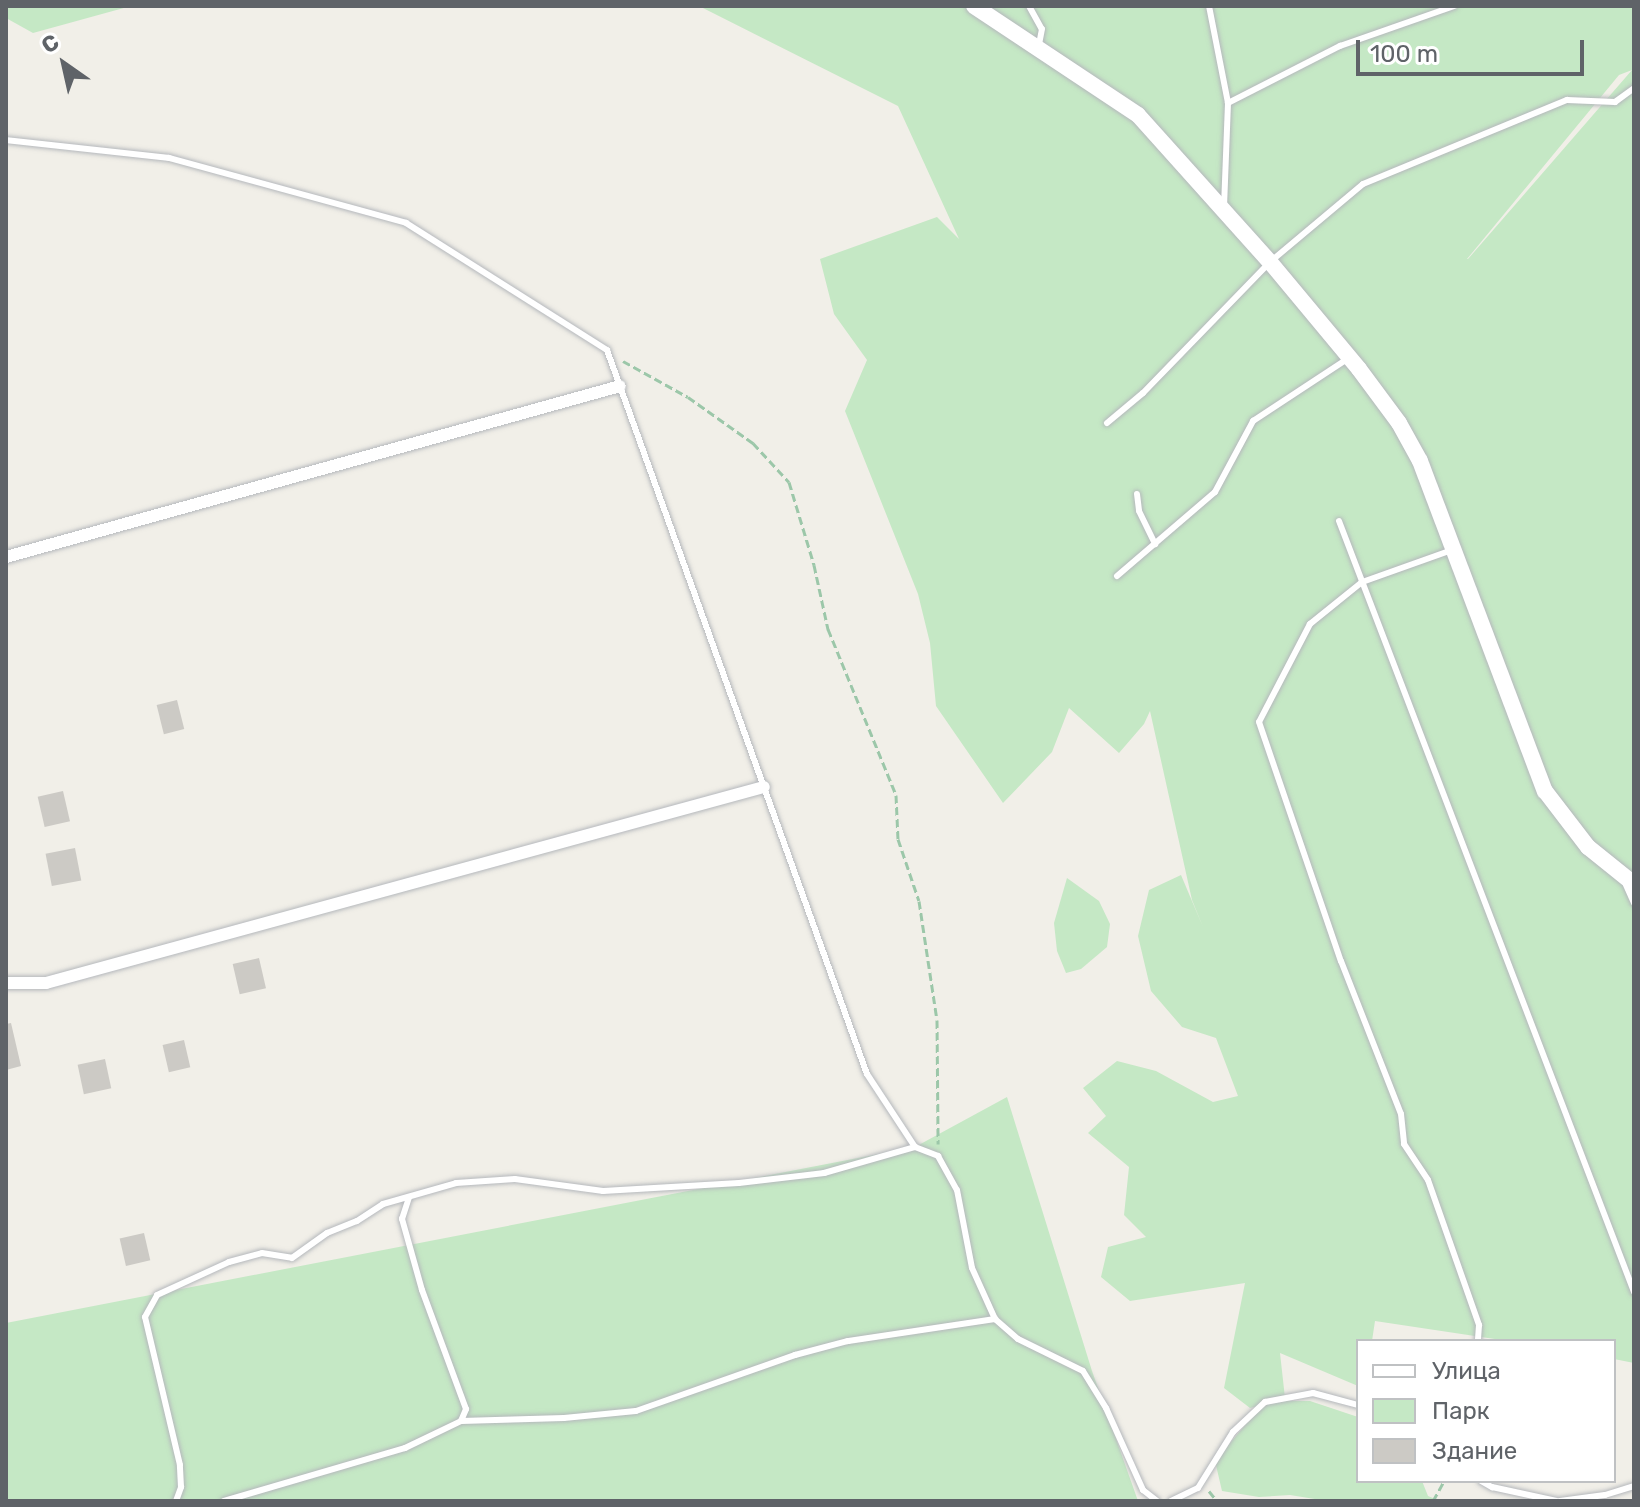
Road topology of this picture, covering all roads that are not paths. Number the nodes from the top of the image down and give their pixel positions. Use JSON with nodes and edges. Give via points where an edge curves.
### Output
{"nodes":[{"id":1,"x":974,"y":6,"type":"edge"},
{"id":2,"x":1029,"y":6,"type":"edge"},
{"id":3,"x":1209,"y":6,"type":"edge"},
{"id":4,"x":1454,"y":6,"type":"edge"},
{"id":5,"x":1038,"y":48,"type":"junction"},
{"id":6,"x":1634,"y":88,"type":"edge"},
{"id":7,"x":1228,"y":103,"type":"junction"},
{"id":8,"x":6,"y":140,"type":"edge"},
{"id":9,"x":1224,"y":209,"type":"junction"},
{"id":10,"x":1270,"y":262,"type":"junction"},
{"id":11,"x":1350,"y":357,"type":"junction"},
{"id":12,"x":620,"y":386,"type":"junction"},
{"id":13,"x":1107,"y":423,"type":"dead end"},
{"id":14,"x":1137,"y":494,"type":"dead end"},
{"id":15,"x":1339,"y":521,"type":"dead end"},
{"id":16,"x":1155,"y":544,"type":"junction"},
{"id":17,"x":1454,"y":550,"type":"junction"},
{"id":18,"x":6,"y":557,"type":"edge"},
{"id":19,"x":1117,"y":576,"type":"dead end"},
{"id":20,"x":1362,"y":582,"type":"junction"},
{"id":21,"x":764,"y":787,"type":"junction"},
{"id":22,"x":1628,"y":880,"type":"edge"},
{"id":23,"x":1634,"y":903,"type":"edge"},
{"id":24,"x":6,"y":983,"type":"edge"},
{"id":25,"x":915,"y":1147,"type":"junction"},
{"id":26,"x":409,"y":1197,"type":"junction"},
{"id":27,"x":1634,"y":1292,"type":"edge"},
{"id":28,"x":995,"y":1319,"type":"junction"},
{"id":29,"x":1478,"y":1339,"type":"edge"},
{"id":30,"x":1356,"y":1404,"type":"edge"},
{"id":31,"x":461,"y":1421,"type":"junction"},
{"id":32,"x":1485,"y":1483,"type":"edge"},
{"id":33,"x":1634,"y":1486,"type":"edge"},
{"id":34,"x":176,"y":1501,"type":"edge"},
{"id":35,"x":224,"y":1501,"type":"edge"},
{"id":36,"x":1157,"y":1501,"type":"edge"},
{"id":37,"x":1171,"y":1501,"type":"edge"},
{"id":38,"x":1559,"y":1501,"type":"edge"}],
"edges":[{"from":1,"to":5,"type":"street"},
{"from":2,"to":5,"type":"lane","via":[[1042,29]]},
{"from":3,"to":7,"type":"lane"},
{"from":4,"to":7,"type":"lane","via":[[1340,46]]},
{"from":5,"to":9,"type":"street","via":[[1138,115]]},
{"from":6,"to":10,"type":"lane","via":[[1615,102],[1567,100],[1363,184]]},
{"from":7,"to":9,"type":"lane"},
{"from":8,"to":12,"type":"lane","via":[[169,158],[406,223],[607,350]]},
{"from":9,"to":10,"type":"street"},
{"from":10,"to":11,"type":"street"},
{"from":10,"to":13,"type":"lane"},
{"from":11,"to":16,"type":"lane","via":[[1253,421],[1215,492]]},
{"from":11,"to":17,"type":"street","via":[[1411,442]]},
{"from":12,"to":18,"type":"street"},
{"from":12,"to":21,"type":"lane"},
{"from":14,"to":16,"type":"lane"},
{"from":15,"to":20,"type":"lane"},
{"from":16,"to":19,"type":"lane"},
{"from":17,"to":20,"type":"lane"},
{"from":17,"to":22,"type":"street","via":[[1539,779],[1578,836]]},
{"from":20,"to":27,"type":"lane"},
{"from":20,"to":29,"type":"lane","via":[[1310,624],[1259,722],[1341,961],[1401,1114],[1404,1144],[1428,1180],[1479,1325]]},
{"from":21,"to":24,"type":"street","via":[[46,983]]},
{"from":21,"to":25,"type":"lane","via":[[867,1074]]},
{"from":22,"to":23,"type":"lane"},
{"from":25,"to":26,"type":"lane","via":[[824,1173],[739,1183],[603,1191],[515,1179],[456,1183]]},
{"from":25,"to":28,"type":"lane","via":[[938,1156],[957,1190],[972,1268]]},
{"from":26,"to":31,"type":"lane","via":[[402,1219],[466,1409]]},
{"from":26,"to":34,"type":"lane","via":[[383,1204],[327,1233],[292,1258],[262,1253],[229,1262],[157,1295],[145,1317],[180,1465]]},
{"from":28,"to":31,"type":"lane","via":[[848,1341],[636,1411]]},
{"from":28,"to":36,"type":"lane","via":[[1018,1339],[1083,1371],[1143,1490]]},
{"from":30,"to":37,"type":"lane","via":[[1313,1393],[1265,1402],[1233,1432],[1198,1488]]},
{"from":31,"to":35,"type":"lane","via":[[405,1448]]},
{"from":32,"to":38,"type":"lane"},
{"from":33,"to":38,"type":"lane"}]}
